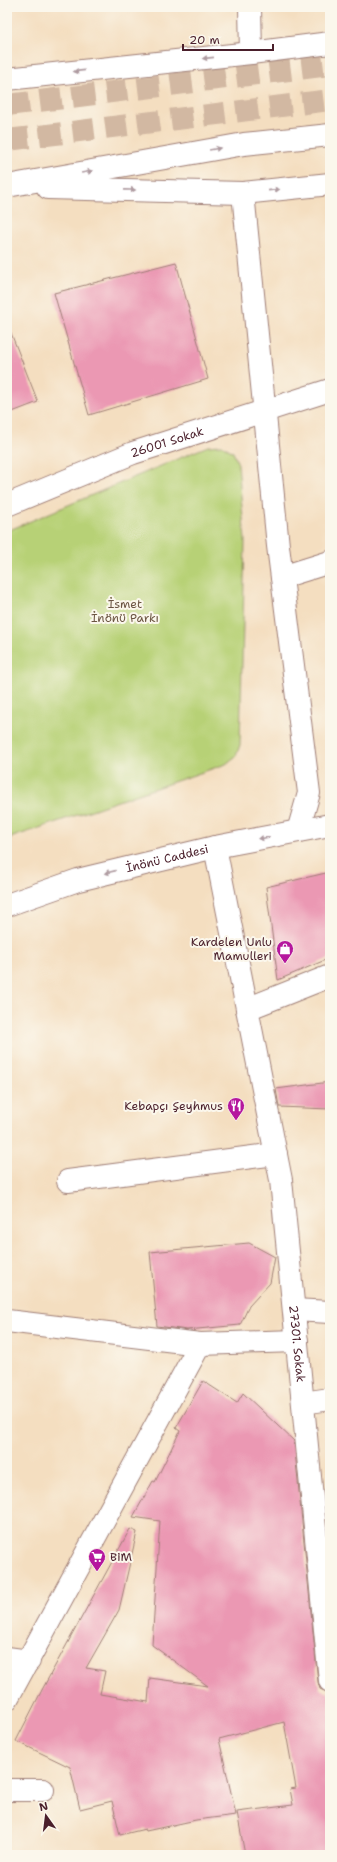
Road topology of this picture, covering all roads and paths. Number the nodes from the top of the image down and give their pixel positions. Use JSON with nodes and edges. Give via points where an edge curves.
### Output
{"nodes":[{"id":1,"x":250,"y":7,"type":"edge"},
{"id":2,"x":330,"y":43,"type":"edge"},
{"id":3,"x":251,"y":53,"type":"junction"},
{"id":4,"x":7,"y":79,"type":"edge"},
{"id":5,"x":330,"y":136,"type":"edge"},
{"id":6,"x":330,"y":184,"type":"edge"},
{"id":7,"x":7,"y":187,"type":"edge"},
{"id":8,"x":243,"y":193,"type":"junction"},
{"id":9,"x":330,"y":390,"type":"edge"},
{"id":10,"x":265,"y":410,"type":"junction"},
{"id":11,"x":7,"y":505,"type":"edge"},
{"id":12,"x":330,"y":562,"type":"edge"},
{"id":13,"x":282,"y":577,"type":"junction"},
{"id":14,"x":330,"y":825,"type":"edge"},
{"id":15,"x":298,"y":831,"type":"junction"},
{"id":16,"x":215,"y":847,"type":"junction"},
{"id":17,"x":7,"y":904,"type":"edge"},
{"id":18,"x":330,"y":976,"type":"edge"},
{"id":19,"x":247,"y":1009,"type":"junction"},
{"id":20,"x":276,"y":1154,"type":"junction"},
{"id":21,"x":68,"y":1181,"type":"dead end"},
{"id":22,"x":294,"y":1310,"type":"junction"},
{"id":23,"x":330,"y":1312,"type":"edge"},
{"id":24,"x":7,"y":1321,"type":"edge"},
{"id":25,"x":297,"y":1341,"type":"junction"},
{"id":26,"x":200,"y":1344,"type":"junction"},
{"id":27,"x":330,"y":1399,"type":"edge"},
{"id":28,"x":303,"y":1403,"type":"junction"},
{"id":29,"x":7,"y":1658,"type":"edge"},
{"id":30,"x":29,"y":1661,"type":"junction"},
{"id":31,"x":330,"y":1681,"type":"edge"},
{"id":32,"x":7,"y":1699,"type":"edge"},
{"id":33,"x":7,"y":1790,"type":"edge"},
{"id":34,"x":44,"y":1790,"type":"dead end"}],
"edges":[{"from":1,"to":3,"type":"main road"},
{"from":2,"to":3,"type":"main road"},
{"from":3,"to":4,"type":"main road","one_way":true},
{"from":7,"to":5,"type":"main road","one_way":true,"via":[[244,144]]},
{"from":8,"to":6,"type":"main road","one_way":true},
{"from":7,"to":8,"type":"main road","one_way":true},
{"from":8,"to":10,"type":"main road"},
{"from":9,"to":10,"type":"main road","name":"26001 Sokak"},
{"from":10,"to":11,"type":"main road","name":"26001 Sokak","via":[[133,453]]},
{"from":10,"to":13,"type":"main road"},
{"from":12,"to":13,"type":"main road"},
{"from":13,"to":15,"type":"main road","via":[[309,793]]},
{"from":14,"to":15,"type":"main road","name":"İnönü Caddesi"},
{"from":15,"to":16,"type":"main road","name":"İnönü Caddesi","one_way":true},
{"from":16,"to":17,"type":"main road","name":"İnönü Caddesi","one_way":true,"via":[[78,880]]},
{"from":16,"to":19,"type":"main road","name":"27301. Sokak"},
{"from":18,"to":19,"type":"main road"},
{"from":19,"to":20,"type":"main road","name":"27301. Sokak"},
{"from":20,"to":21,"type":"main road"},
{"from":20,"to":22,"type":"main road","name":"27301. Sokak"},
{"from":22,"to":23,"type":"main road"},
{"from":22,"to":25,"type":"main road","name":"27301. Sokak"},
{"from":24,"to":26,"type":"main road"},
{"from":25,"to":26,"type":"main road"},
{"from":25,"to":28,"type":"main road","name":"27301. Sokak"},
{"from":26,"to":30,"type":"main road"},
{"from":27,"to":28,"type":"main road"},
{"from":28,"to":31,"type":"main road","name":"27301. Sokak"},
{"from":29,"to":30,"type":"main road"},
{"from":30,"to":32,"type":"main road"},
{"from":33,"to":34,"type":"main road"}]}
